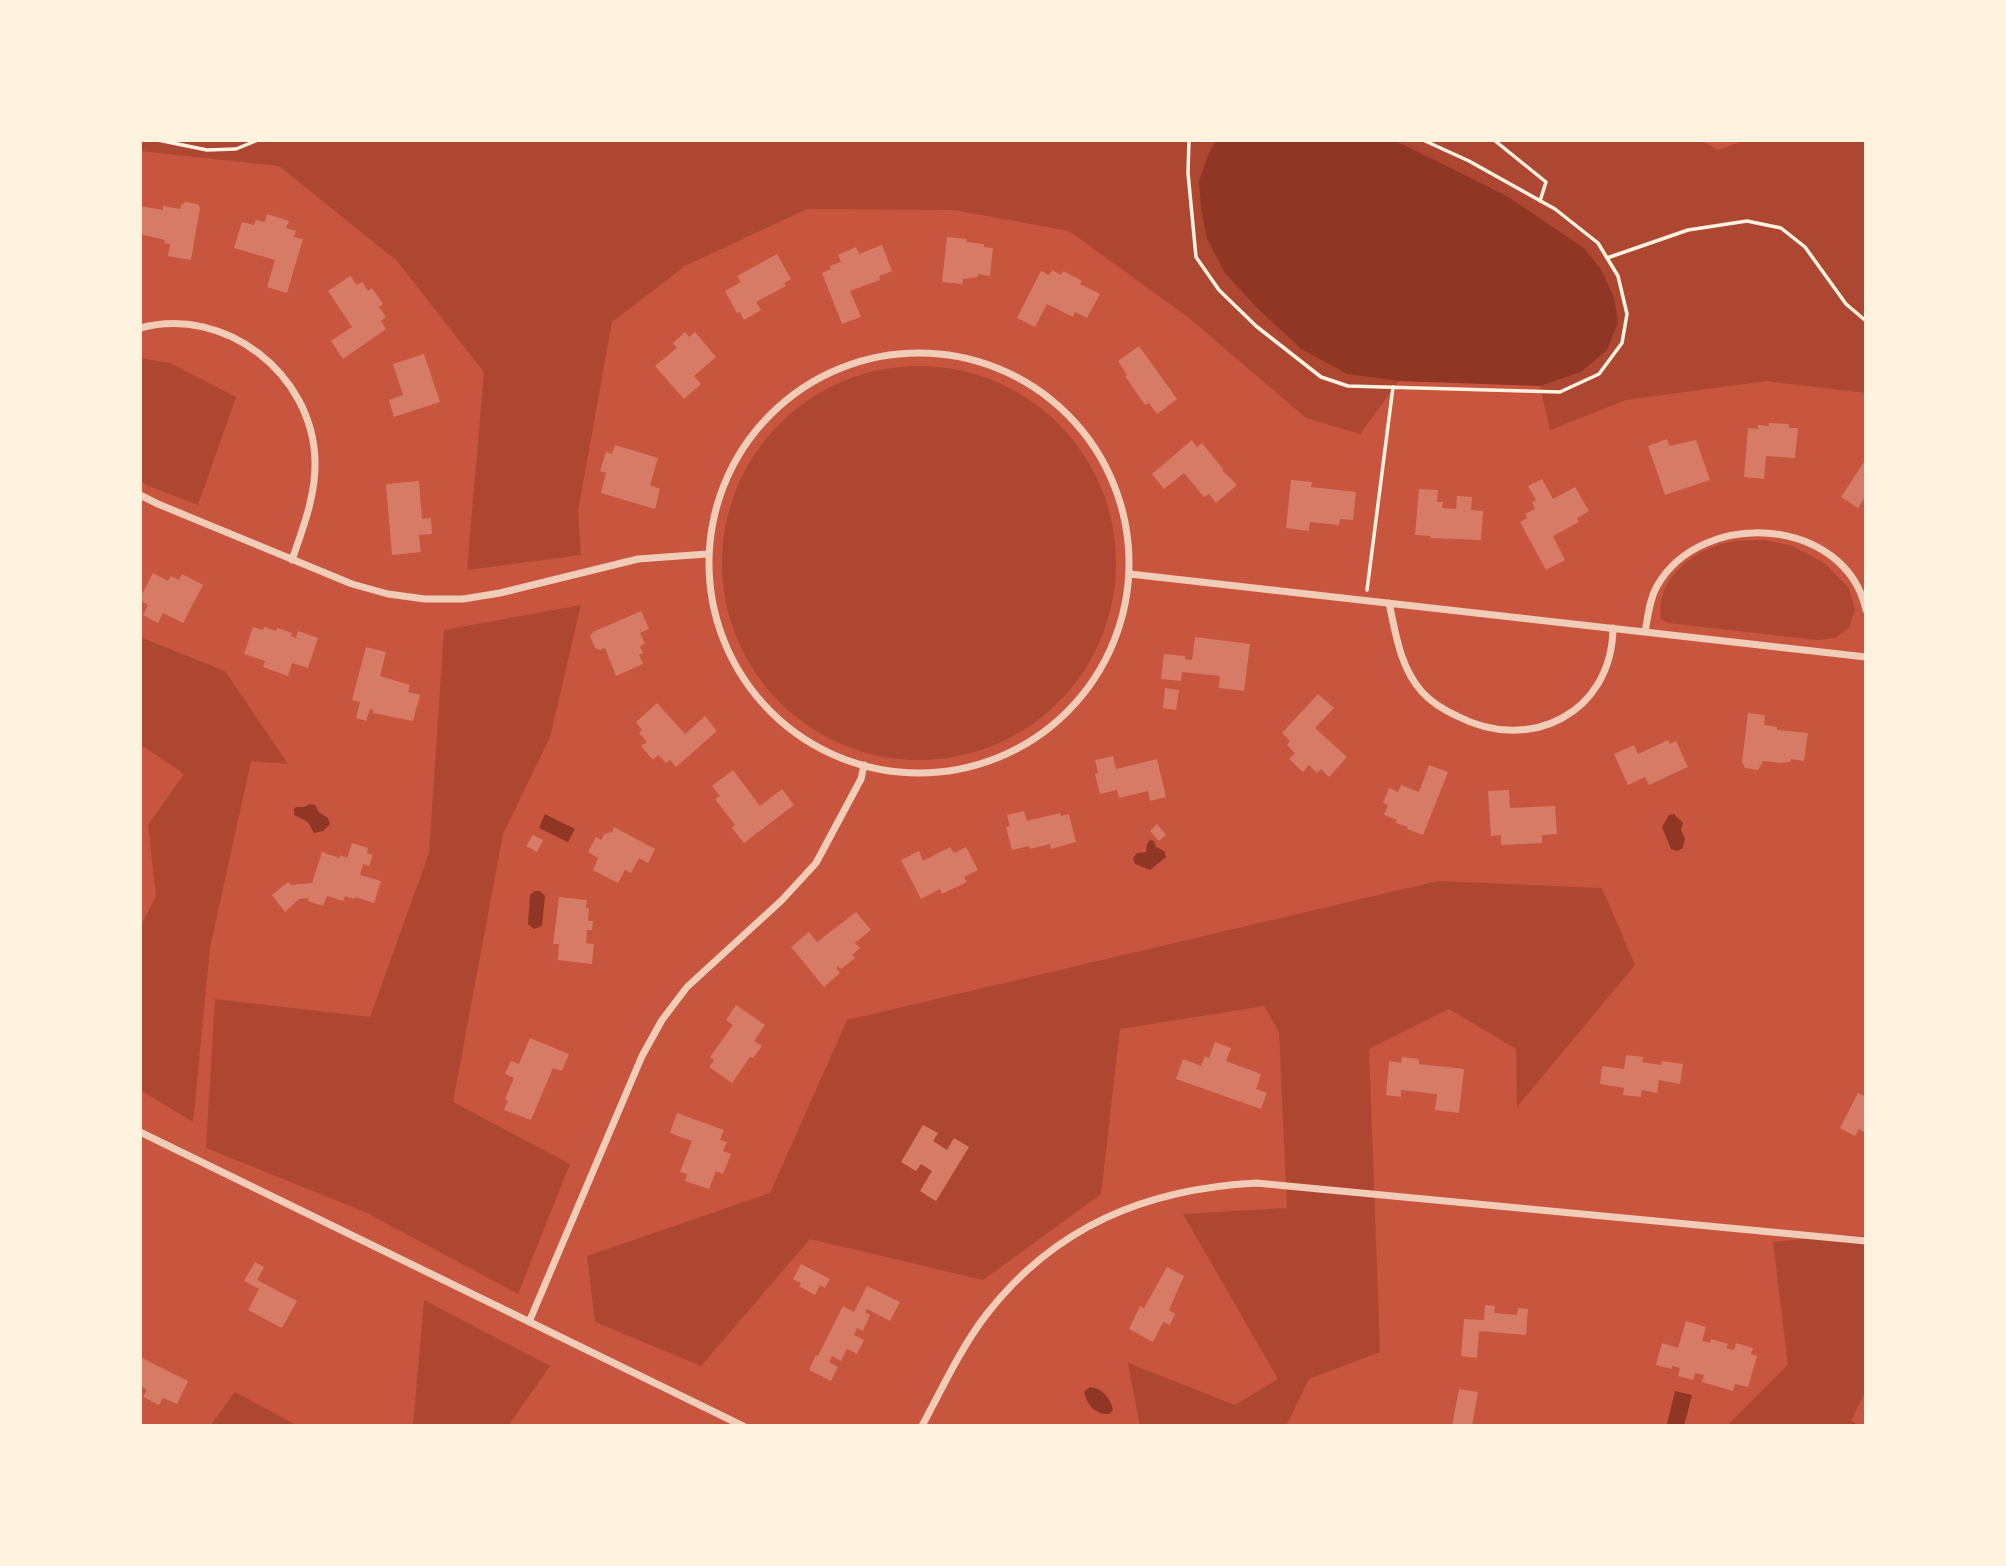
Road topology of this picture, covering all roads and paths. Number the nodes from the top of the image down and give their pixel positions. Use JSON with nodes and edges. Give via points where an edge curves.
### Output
{"nodes":[{"id":1,"x":158,"y":140,"type":"edge"},
{"id":2,"x":258,"y":140,"type":"edge"},
{"id":3,"x":1189,"y":140,"type":"edge"},
{"id":4,"x":1423,"y":140,"type":"edge"},
{"id":5,"x":1494,"y":140,"type":"edge"},
{"id":6,"x":1541,"y":201,"type":"junction"},
{"id":7,"x":1607,"y":258,"type":"junction"},
{"id":8,"x":1866,"y":321,"type":"edge"},
{"id":9,"x":140,"y":328,"type":"edge"},
{"id":10,"x":1393,"y":387,"type":"junction"},
{"id":11,"x":140,"y":495,"type":"edge"},
{"id":12,"x":707,"y":554,"type":"junction"},
{"id":13,"x":292,"y":560,"type":"junction"},
{"id":14,"x":1130,"y":574,"type":"junction"},
{"id":15,"x":1366,"y":601,"type":"junction"},
{"id":16,"x":1390,"y":603,"type":"junction"},
{"id":17,"x":1866,"y":610,"type":"edge"},
{"id":18,"x":1614,"y":628,"type":"junction"},
{"id":19,"x":1645,"y":632,"type":"junction"},
{"id":20,"x":1866,"y":657,"type":"edge"},
{"id":21,"x":864,"y":765,"type":"junction"},
{"id":22,"x":140,"y":1132,"type":"edge"},
{"id":23,"x":1866,"y":1241,"type":"edge"},
{"id":24,"x":529,"y":1322,"type":"junction"},
{"id":25,"x":743,"y":1426,"type":"edge"},
{"id":26,"x":922,"y":1426,"type":"edge"}],
"edges":[{"from":1,"to":2,"type":"path","via":[[207,150],[236,149]]},
{"from":3,"to":10,"type":"path","via":[[1196,257],[1219,290],[1321,377],[1349,386]]},
{"from":4,"to":6,"type":"path"},
{"from":5,"to":6,"type":"path","via":[[1546,182]]},
{"from":6,"to":7,"type":"path","via":[[1598,243]]},
{"from":7,"to":8,"type":"path","via":[[1688,230],[1747,221],[1781,228],[1805,247],[1846,304]]},
{"from":7,"to":10,"type":"path","via":[[1618,276],[1627,314],[1622,343],[1600,374],[1560,392]]},
{"from":9,"to":13,"type":"street","via":[[176,324],[231,336],[265,357],[291,386],[312,433],[316,460],[314,487]]},
{"from":10,"to":15,"type":"path"},
{"from":11,"to":13,"type":"street"},
{"from":12,"to":13,"type":"street","via":[[638,559],[463,599],[388,594]]},
{"from":12,"to":14,"type":"street","via":[[719,493],[733,463],[770,413],[818,378],[845,366],[876,356],[939,353],[1000,368],[1029,383],[1079,427],[1099,453],[1120,502]]},
{"from":12,"to":21,"type":"street","via":[[717,626],[743,679],[761,702],[800,736]]},
{"from":14,"to":15,"type":"street"},
{"from":14,"to":21,"type":"street","via":[[1126,606],[1106,661],[1090,686],[1046,730],[1024,745],[966,768],[903,772]]},
{"from":15,"to":16,"type":"street"},
{"from":16,"to":18,"type":"street"},
{"from":16,"to":18,"type":"street","via":[[1400,654],[1423,693],[1440,708],[1490,728],[1540,726],[1582,706],[1605,673]]},
{"from":17,"to":19,"type":"street","via":[[1845,569],[1820,549],[1785,535],[1735,534],[1712,541],[1674,566],[1652,597]]},
{"from":18,"to":19,"type":"street"},
{"from":19,"to":20,"type":"street"},
{"from":21,"to":24,"type":"street","via":[[816,863],[687,987],[662,1020],[642,1056]]},
{"from":22,"to":24,"type":"street"},
{"from":23,"to":26,"type":"street","via":[[1255,1182],[1174,1192],[1108,1216],[1067,1239],[1013,1284],[967,1344]]},
{"from":24,"to":25,"type":"street"}]}
